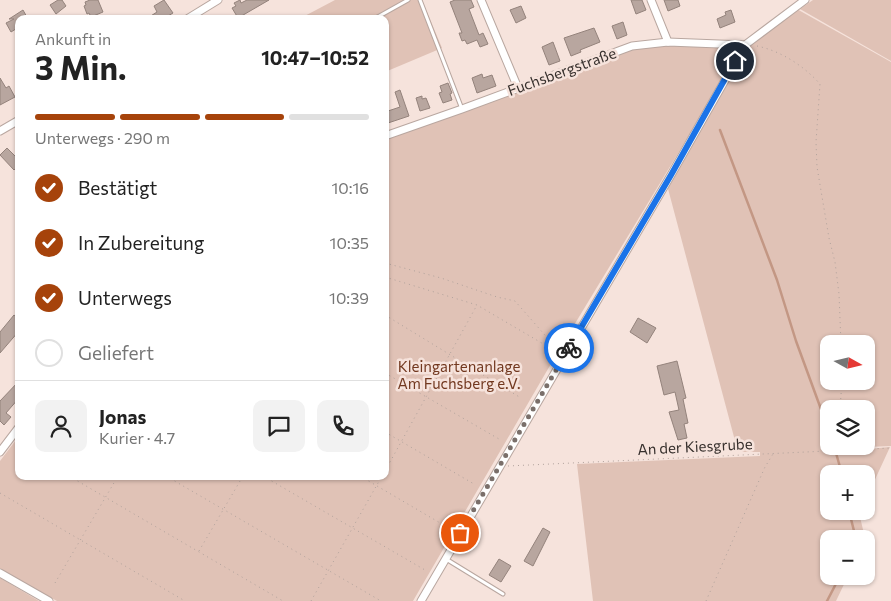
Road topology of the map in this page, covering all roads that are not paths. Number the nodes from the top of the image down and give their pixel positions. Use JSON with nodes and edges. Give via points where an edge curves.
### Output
{"nodes":[{"id":1,"x":218,"y":0,"type":"edge"},
{"id":2,"x":408,"y":0,"type":"edge"},
{"id":3,"x":420,"y":0,"type":"edge"},
{"id":4,"x":481,"y":0,"type":"edge"},
{"id":5,"x":651,"y":0,"type":"edge"},
{"id":6,"x":805,"y":0,"type":"edge"},
{"id":7,"x":194,"y":15,"type":"edge"},
{"id":8,"x":381,"y":15,"type":"edge"},
{"id":9,"x":668,"y":42,"type":"junction"},
{"id":10,"x":745,"y":45,"type":"junction"},
{"id":11,"x":518,"y":88,"type":"junction"},
{"id":12,"x":462,"y":109,"type":"junction"},
{"id":13,"x":15,"y":122,"type":"edge"},
{"id":14,"x":0,"y":131,"type":"edge"},
{"id":15,"x":389,"y":135,"type":"edge"},
{"id":16,"x":15,"y":432,"type":"edge"},
{"id":17,"x":0,"y":452,"type":"edge"},
{"id":18,"x":445,"y":559,"type":"junction"},
{"id":19,"x":0,"y":573,"type":"edge"},
{"id":20,"x":503,"y":594,"type":"dead end"},
{"id":21,"x":49,"y":601,"type":"edge"},
{"id":22,"x":421,"y":601,"type":"edge"}],
"edges":[{"from":1,"to":7,"type":"street"},
{"from":2,"to":8,"type":"lane"},
{"from":3,"to":12,"type":"lane"},
{"from":4,"to":11,"type":"street"},
{"from":5,"to":9,"type":"street"},
{"from":6,"to":10,"type":"street"},
{"from":9,"to":10,"type":"street","name":"Fuchsbergstraße"},
{"from":9,"to":11,"type":"street","name":"Fuchsbergstraße","via":[[632,46]]},
{"from":10,"to":18,"type":"street"},
{"from":11,"to":12,"type":"street","name":"Fuchsbergstraße"},
{"from":12,"to":15,"type":"street","name":"Fuchsbergstraße"},
{"from":13,"to":14,"type":"street"},
{"from":16,"to":17,"type":"street"},
{"from":18,"to":20,"type":"lane"},
{"from":18,"to":22,"type":"street"},
{"from":19,"to":21,"type":"street"}]}
